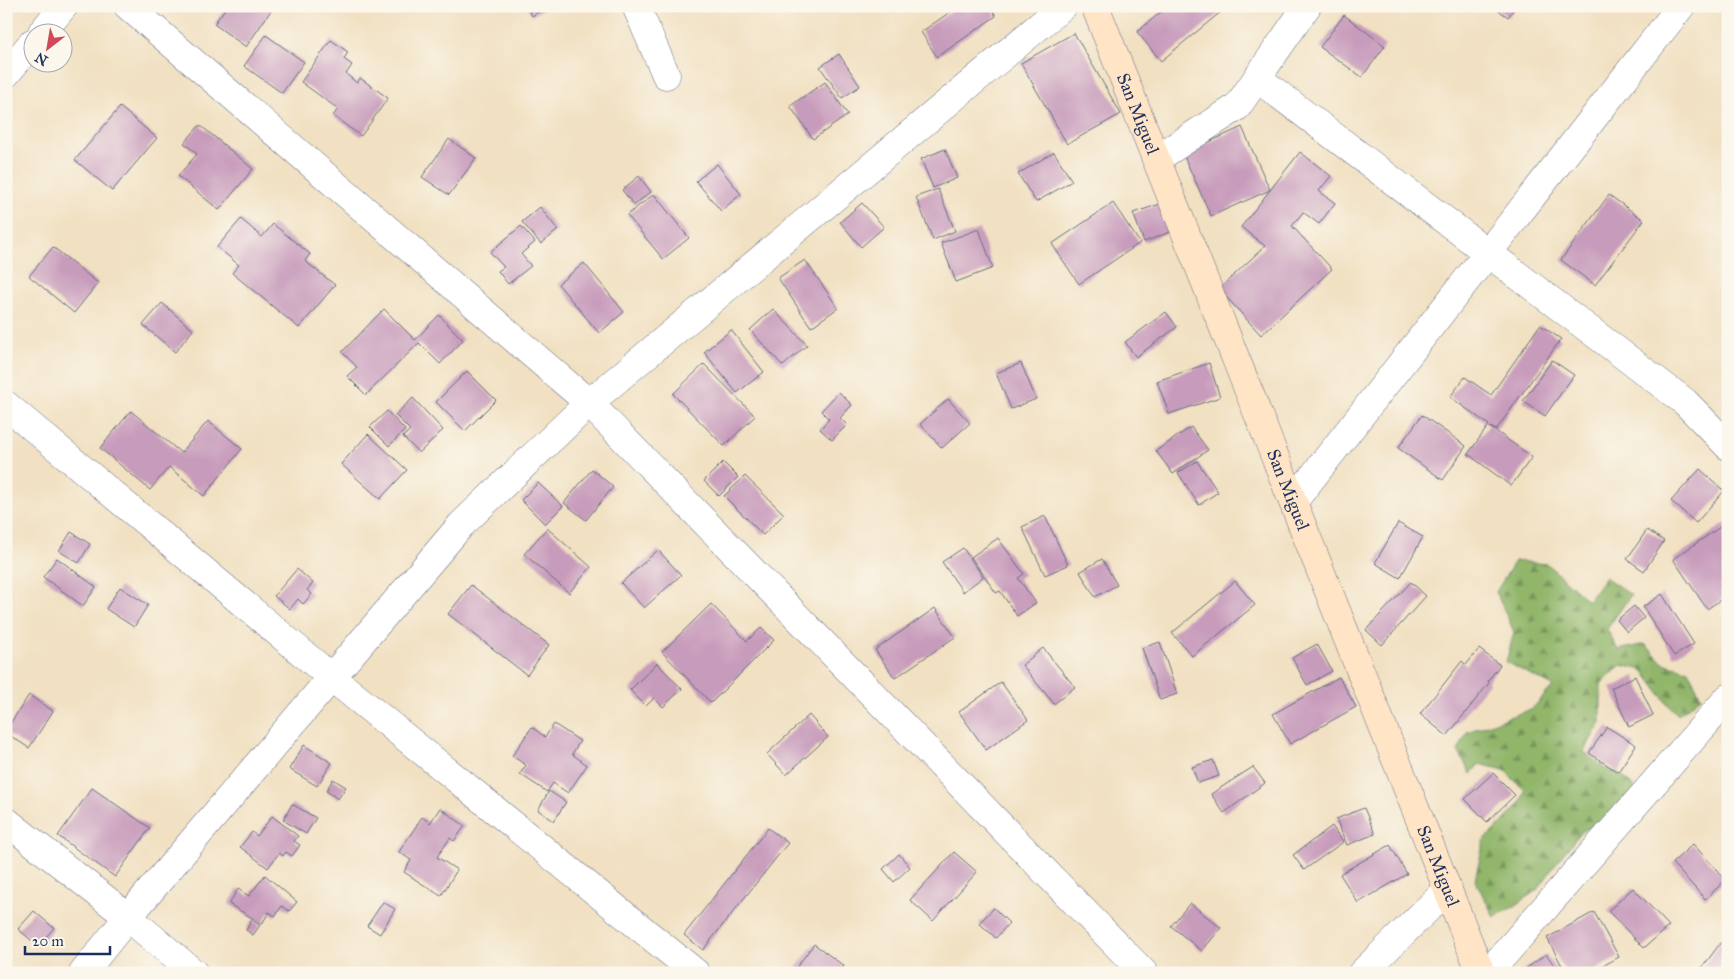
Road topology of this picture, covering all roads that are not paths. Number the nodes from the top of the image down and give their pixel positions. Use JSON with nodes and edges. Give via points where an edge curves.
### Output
{"nodes":[{"id":1,"x":64,"y":6,"type":"edge"},
{"id":2,"x":128,"y":6,"type":"edge"},
{"id":3,"x":636,"y":6,"type":"edge"},
{"id":4,"x":1063,"y":6,"type":"edge"},
{"id":5,"x":1095,"y":6,"type":"edge"},
{"id":6,"x":1306,"y":6,"type":"edge"},
{"id":7,"x":1681,"y":6,"type":"edge"},
{"id":8,"x":50,"y":22,"type":"edge"},
{"id":9,"x":22,"y":55,"type":"edge"},
{"id":10,"x":6,"y":74,"type":"edge"},
{"id":11,"x":666,"y":75,"type":"dead end"},
{"id":12,"x":1257,"y":78,"type":"junction"},
{"id":13,"x":1156,"y":159,"type":"junction"},
{"id":14,"x":1488,"y":252,"type":"junction"},
{"id":15,"x":589,"y":403,"type":"junction"},
{"id":16,"x":6,"y":404,"type":"edge"},
{"id":17,"x":1728,"y":446,"type":"edge"},
{"id":18,"x":1293,"y":502,"type":"junction"},
{"id":19,"x":331,"y":677,"type":"junction"},
{"id":20,"x":1728,"y":698,"type":"edge"},
{"id":21,"x":6,"y":821,"type":"edge"},
{"id":22,"x":1448,"y":889,"type":"junction"},
{"id":23,"x":128,"y":916,"type":"junction"},
{"id":24,"x":83,"y":973,"type":"edge"},
{"id":25,"x":194,"y":973,"type":"edge"},
{"id":26,"x":696,"y":973,"type":"edge"},
{"id":27,"x":1144,"y":973,"type":"edge"},
{"id":28,"x":1362,"y":973,"type":"edge"},
{"id":29,"x":1481,"y":973,"type":"edge"},
{"id":30,"x":1488,"y":973,"type":"edge"}],
"edges":[{"from":1,"to":8,"type":"street"},
{"from":2,"to":15,"type":"street"},
{"from":3,"to":11,"type":"street"},
{"from":4,"to":15,"type":"street"},
{"from":5,"to":13,"type":"street","name":"San Miguel"},
{"from":6,"to":12,"type":"street"},
{"from":7,"to":14,"type":"street"},
{"from":9,"to":10,"type":"street"},
{"from":12,"to":13,"type":"street","via":[[1237,106]]},
{"from":12,"to":14,"type":"street"},
{"from":13,"to":18,"type":"street","name":"San Miguel"},
{"from":14,"to":17,"type":"street","via":[[1685,402]]},
{"from":14,"to":18,"type":"street"},
{"from":15,"to":19,"type":"street","via":[[461,525]]},
{"from":15,"to":27,"type":"street"},
{"from":16,"to":19,"type":"street"},
{"from":18,"to":22,"type":"street","name":"San Miguel"},
{"from":19,"to":23,"type":"street"},
{"from":19,"to":26,"type":"street"},
{"from":20,"to":30,"type":"street"},
{"from":21,"to":23,"type":"street"},
{"from":22,"to":28,"type":"street"},
{"from":22,"to":29,"type":"street","name":"San Miguel"},
{"from":23,"to":24,"type":"street"},
{"from":23,"to":25,"type":"street"}]}
